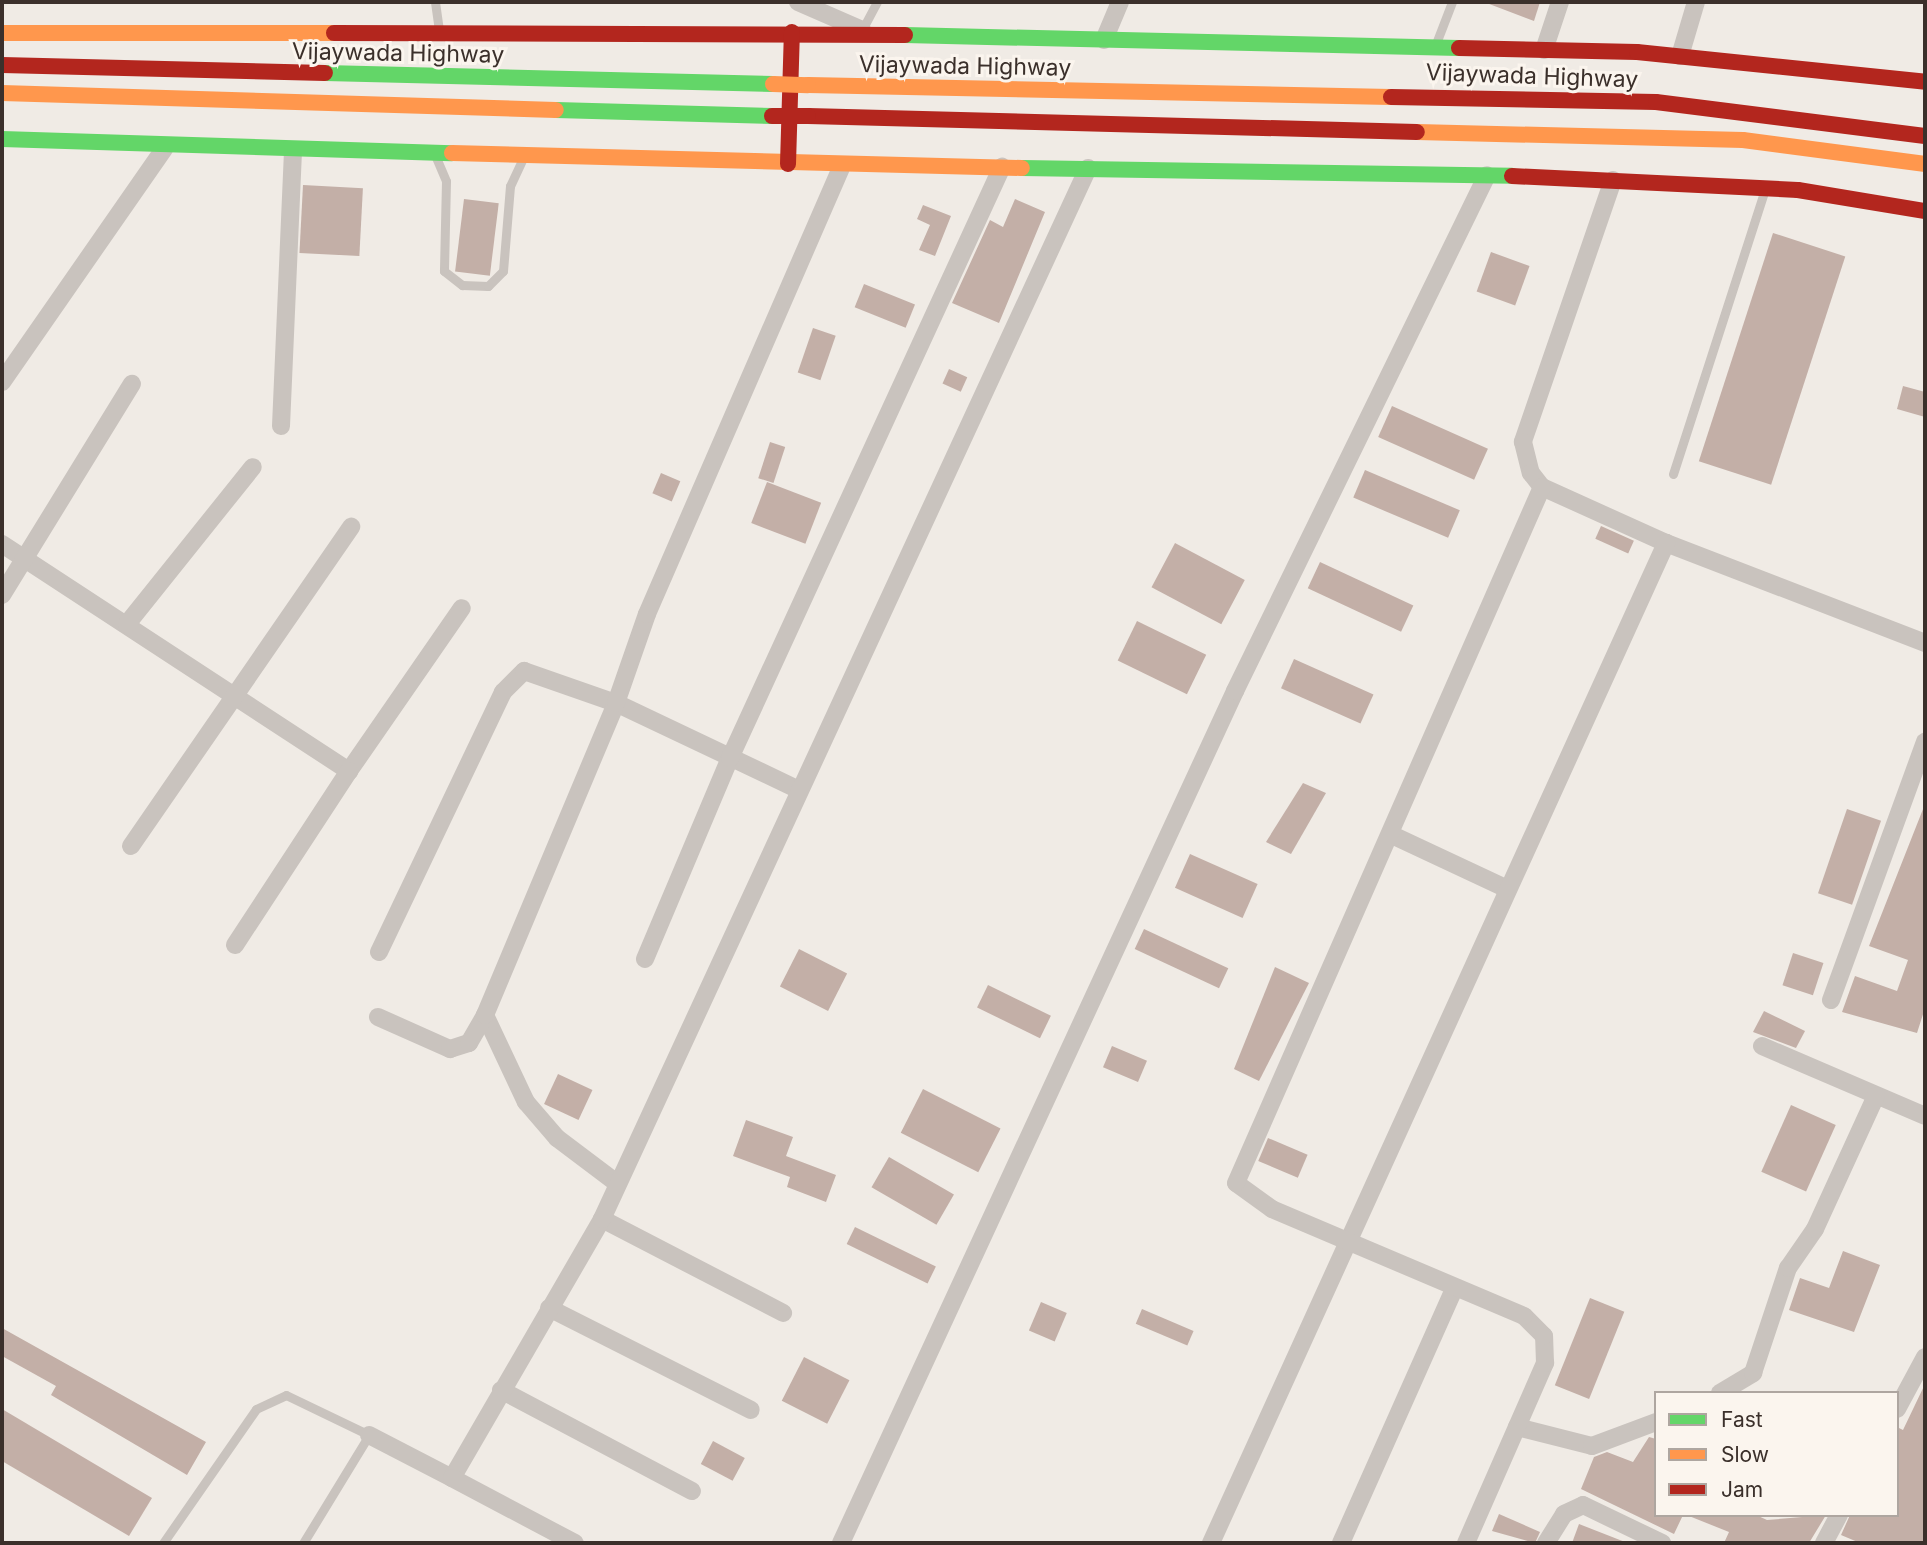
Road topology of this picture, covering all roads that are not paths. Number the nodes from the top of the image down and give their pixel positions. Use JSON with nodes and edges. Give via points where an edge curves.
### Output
{"nodes":[{"id":1,"x":435,"y":2,"type":"edge"},
{"id":2,"x":798,"y":2,"type":"edge"},
{"id":3,"x":877,"y":2,"type":"edge"},
{"id":4,"x":1120,"y":2,"type":"edge"},
{"id":5,"x":1452,"y":2,"type":"edge"},
{"id":6,"x":1560,"y":2,"type":"edge"},
{"id":7,"x":1696,"y":2,"type":"edge"},
{"id":8,"x":824,"y":7,"type":"edge"},
{"id":9,"x":439,"y":30,"type":"junction"},
{"id":10,"x":792,"y":32,"type":"junction"},
{"id":11,"x":868,"y":32,"type":"junction"},
{"id":12,"x":2,"y":33,"type":"edge"},
{"id":13,"x":1104,"y":40,"type":"junction"},
{"id":14,"x":1435,"y":48,"type":"junction"},
{"id":15,"x":1544,"y":50,"type":"junction"},
{"id":16,"x":1679,"y":56,"type":"junction"},
{"id":17,"x":2,"y":65,"type":"edge"},
{"id":18,"x":1925,"y":82,"type":"edge"},
{"id":19,"x":2,"y":93,"type":"edge"},
{"id":20,"x":1925,"y":136,"type":"edge"},
{"id":21,"x":2,"y":139,"type":"edge"},
{"id":22,"x":164,"y":149,"type":"junction"},
{"id":23,"x":293,"y":153,"type":"junction"},
{"id":24,"x":435,"y":154,"type":"junction"},
{"id":25,"x":524,"y":156,"type":"junction"},
{"id":26,"x":789,"y":164,"type":"junction"},
{"id":27,"x":1925,"y":164,"type":"edge"},
{"id":28,"x":842,"y":166,"type":"junction"},
{"id":29,"x":1002,"y":167,"type":"junction"},
{"id":30,"x":1088,"y":168,"type":"junction"},
{"id":31,"x":1487,"y":175,"type":"junction"},
{"id":32,"x":1613,"y":180,"type":"junction"},
{"id":33,"x":1766,"y":188,"type":"junction"},
{"id":34,"x":1925,"y":211,"type":"edge"},
{"id":35,"x":2,"y":382,"type":"edge"},
{"id":36,"x":132,"y":384,"type":"dead end"},
{"id":37,"x":281,"y":426,"type":"dead end"},
{"id":38,"x":253,"y":467,"type":"dead end"},
{"id":39,"x":1673,"y":474,"type":"dead end"},
{"id":40,"x":1542,"y":487,"type":"junction"},
{"id":41,"x":351,"y":527,"type":"dead end"},
{"id":42,"x":1666,"y":542,"type":"junction"},
{"id":43,"x":2,"y":544,"type":"edge"},
{"id":44,"x":24,"y":559,"type":"junction"},
{"id":45,"x":2,"y":595,"type":"edge"},
{"id":46,"x":462,"y":608,"type":"dead end"},
{"id":47,"x":127,"y":624,"type":"junction"},
{"id":48,"x":1925,"y":643,"type":"edge"},
{"id":49,"x":237,"y":696,"type":"junction"},
{"id":50,"x":616,"y":703,"type":"junction"},
{"id":51,"x":1925,"y":742,"type":"edge"},
{"id":52,"x":730,"y":758,"type":"junction"},
{"id":53,"x":349,"y":771,"type":"junction"},
{"id":54,"x":797,"y":789,"type":"junction"},
{"id":55,"x":1392,"y":835,"type":"junction"},
{"id":56,"x":131,"y":846,"type":"dead end"},
{"id":57,"x":1505,"y":888,"type":"junction"},
{"id":58,"x":235,"y":945,"type":"dead end"},
{"id":59,"x":379,"y":952,"type":"dead end"},
{"id":60,"x":645,"y":960,"type":"dead end"},
{"id":61,"x":1831,"y":1000,"type":"dead end"},
{"id":62,"x":485,"y":1015,"type":"junction"},
{"id":63,"x":378,"y":1017,"type":"dead end"},
{"id":64,"x":1762,"y":1046,"type":"dead end"},
{"id":65,"x":1877,"y":1096,"type":"junction"},
{"id":66,"x":1925,"y":1116,"type":"edge"},
{"id":67,"x":618,"y":1184,"type":"junction"},
{"id":68,"x":602,"y":1219,"type":"junction"},
{"id":69,"x":1346,"y":1240,"type":"junction"},
{"id":70,"x":1454,"y":1289,"type":"junction"},
{"id":71,"x":549,"y":1307,"type":"junction"},
{"id":72,"x":783,"y":1313,"type":"dead end"},
{"id":73,"x":1925,"y":1357,"type":"edge"},
{"id":74,"x":501,"y":1390,"type":"junction"},
{"id":75,"x":1723,"y":1391,"type":"edge"},
{"id":76,"x":1899,"y":1405,"type":"edge"},
{"id":77,"x":751,"y":1410,"type":"dead end"},
{"id":78,"x":1654,"y":1423,"type":"edge"},
{"id":79,"x":1517,"y":1427,"type":"junction"},
{"id":80,"x":369,"y":1435,"type":"junction"},
{"id":81,"x":452,"y":1478,"type":"junction"},
{"id":82,"x":692,"y":1491,"type":"dead end"},
{"id":83,"x":1838,"y":1517,"type":"edge"},
{"id":84,"x":163,"y":1543,"type":"edge"},
{"id":85,"x":303,"y":1543,"type":"edge"},
{"id":86,"x":575,"y":1543,"type":"edge"},
{"id":87,"x":841,"y":1543,"type":"edge"},
{"id":88,"x":1211,"y":1543,"type":"edge"},
{"id":89,"x":1341,"y":1543,"type":"edge"},
{"id":90,"x":1466,"y":1543,"type":"edge"},
{"id":91,"x":1546,"y":1543,"type":"edge"},
{"id":92,"x":1661,"y":1543,"type":"edge"},
{"id":93,"x":1824,"y":1543,"type":"edge"}],
"edges":[{"from":1,"to":9,"type":"lane"},
{"from":2,"to":8,"type":"street"},
{"from":3,"to":11,"type":"lane"},
{"from":4,"to":13,"type":"street"},
{"from":5,"to":14,"type":"lane"},
{"from":6,"to":15,"type":"street"},
{"from":7,"to":16,"type":"street"},
{"from":8,"to":11,"type":"street"},
{"from":9,"to":10,"type":"main road"},
{"from":9,"to":12,"type":"main road"},
{"from":10,"to":11,"type":"main road"},
{"from":10,"to":26,"type":"main road"},
{"from":11,"to":13,"type":"main road"},
{"from":13,"to":14,"type":"main road"},
{"from":14,"to":15,"type":"main road"},
{"from":15,"to":16,"type":"main road"},
{"from":16,"to":18,"type":"main road"},
{"from":17,"to":20,"type":"main road","name":"Vijaywada Highway","bridge":true,"via":[[1656,102]]},
{"from":19,"to":27,"type":"main road","bridge":true,"via":[[1743,140]]},
{"from":21,"to":22,"type":"main road"},
{"from":22,"to":23,"type":"main road"},
{"from":22,"to":35,"type":"street"},
{"from":23,"to":24,"type":"main road"},
{"from":23,"to":37,"type":"street"},
{"from":24,"to":25,"type":"main road"},
{"from":24,"to":25,"type":"lane","via":[[446,181],[444,271],[462,285],[488,286],[503,271],[510,186]]},
{"from":25,"to":26,"type":"main road"},
{"from":26,"to":28,"type":"main road"},
{"from":28,"to":29,"type":"main road"},
{"from":28,"to":50,"type":"street","via":[[647,614]]},
{"from":29,"to":30,"type":"main road"},
{"from":29,"to":52,"type":"street"},
{"from":30,"to":31,"type":"main road"},
{"from":30,"to":54,"type":"street"},
{"from":31,"to":32,"type":"main road"},
{"from":31,"to":87,"type":"street","via":[[1235,691]]},
{"from":32,"to":33,"type":"main road"},
{"from":32,"to":40,"type":"street","via":[[1523,442],[1525,459]]},
{"from":33,"to":34,"type":"main road"},
{"from":33,"to":39,"type":"lane"},
{"from":36,"to":44,"type":"street"},
{"from":38,"to":47,"type":"street"},
{"from":40,"to":42,"type":"street"},
{"from":40,"to":55,"type":"street"},
{"from":41,"to":49,"type":"street"},
{"from":42,"to":48,"type":"street"},
{"from":42,"to":57,"type":"street"},
{"from":43,"to":44,"type":"street"},
{"from":44,"to":45,"type":"street"},
{"from":44,"to":47,"type":"street"},
{"from":46,"to":53,"type":"street"},
{"from":47,"to":49,"type":"street"},
{"from":49,"to":53,"type":"street"},
{"from":49,"to":56,"type":"street"},
{"from":50,"to":52,"type":"street"},
{"from":50,"to":59,"type":"street","via":[[535,670],[514,679]]},
{"from":50,"to":62,"type":"street"},
{"from":51,"to":61,"type":"street"},
{"from":52,"to":54,"type":"street"},
{"from":52,"to":60,"type":"street"},
{"from":53,"to":58,"type":"street"},
{"from":54,"to":67,"type":"street"},
{"from":55,"to":57,"type":"street"},
{"from":55,"to":69,"type":"street","via":[[1237,1177],[1245,1195]]},
{"from":57,"to":69,"type":"street"},
{"from":62,"to":63,"type":"street","via":[[469,1043],[450,1049]]},
{"from":62,"to":67,"type":"street","via":[[526,1102],[557,1138]]},
{"from":64,"to":65,"type":"street"},
{"from":65,"to":66,"type":"street"},
{"from":65,"to":75,"type":"street","via":[[1815,1229],[1788,1268],[1753,1373]]},
{"from":67,"to":68,"type":"street"},
{"from":68,"to":71,"type":"street"},
{"from":68,"to":72,"type":"street"},
{"from":69,"to":70,"type":"street"},
{"from":69,"to":88,"type":"street"},
{"from":70,"to":79,"type":"street","via":[[1524,1316],[1544,1336],[1545,1363]]},
{"from":70,"to":89,"type":"street"},
{"from":71,"to":74,"type":"street"},
{"from":71,"to":77,"type":"street"},
{"from":73,"to":76,"type":"street"},
{"from":74,"to":81,"type":"street"},
{"from":74,"to":82,"type":"street"},
{"from":78,"to":79,"type":"street","via":[[1591,1446]]},
{"from":79,"to":90,"type":"street"},
{"from":80,"to":81,"type":"street"},
{"from":80,"to":84,"type":"lane","via":[[302,1400],[286,1395],[264,1401]]},
{"from":80,"to":85,"type":"lane"},
{"from":81,"to":86,"type":"street"},
{"from":83,"to":93,"type":"street"},
{"from":91,"to":92,"type":"street","via":[[1564,1514],[1583,1505]]}]}
